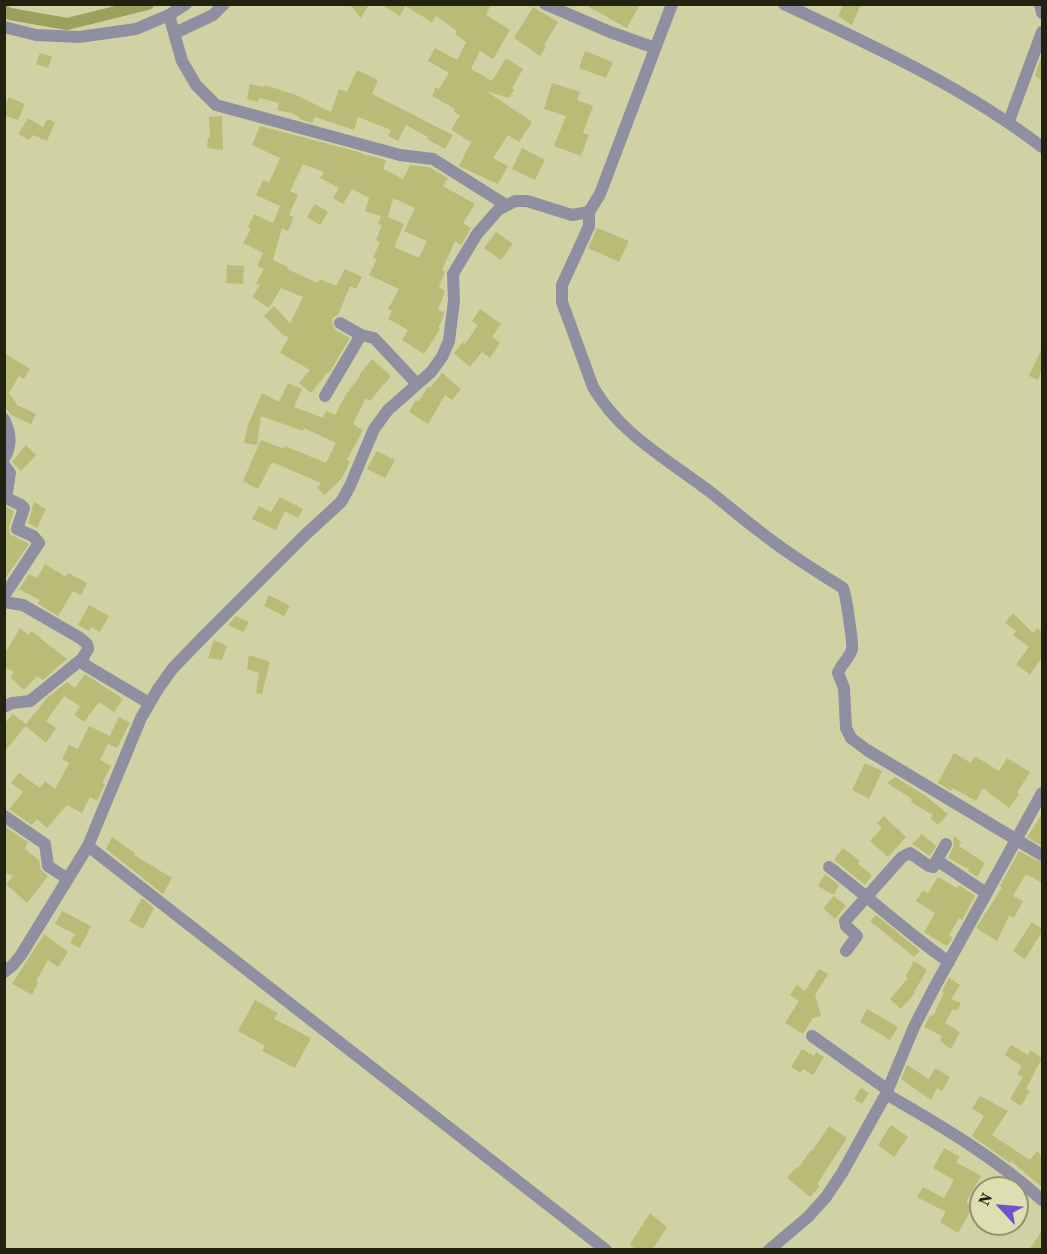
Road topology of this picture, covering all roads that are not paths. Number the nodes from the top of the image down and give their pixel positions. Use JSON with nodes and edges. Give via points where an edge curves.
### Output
{"nodes":[{"id":1,"x":186,"y":4,"type":"edge"},
{"id":2,"x":224,"y":4,"type":"edge"},
{"id":3,"x":545,"y":4,"type":"edge"},
{"id":4,"x":672,"y":4,"type":"edge"},
{"id":5,"x":784,"y":4,"type":"edge"},
{"id":6,"x":1040,"y":4,"type":"edge"},
{"id":7,"x":1042,"y":13,"type":"edge"},
{"id":8,"x":169,"y":15,"type":"junction"},
{"id":9,"x":4,"y":27,"type":"edge"},
{"id":10,"x":1042,"y":32,"type":"edge"},
{"id":11,"x":175,"y":33,"type":"junction"},
{"id":12,"x":655,"y":48,"type":"junction"},
{"id":13,"x":1009,"y":121,"type":"junction"},
{"id":14,"x":1042,"y":147,"type":"edge"},
{"id":15,"x":506,"y":205,"type":"junction"},
{"id":16,"x":589,"y":212,"type":"junction"},
{"id":17,"x":340,"y":323,"type":"dead end"},
{"id":18,"x":361,"y":335,"type":"junction"},
{"id":19,"x":417,"y":384,"type":"junction"},
{"id":20,"x":325,"y":396,"type":"dead end"},
{"id":21,"x":4,"y":419,"type":"edge"},
{"id":22,"x":4,"y":459,"type":"edge"},
{"id":23,"x":4,"y":465,"type":"edge"},
{"id":24,"x":4,"y":596,"type":"edge"},
{"id":25,"x":4,"y":602,"type":"edge"},
{"id":26,"x":82,"y":659,"type":"junction"},
{"id":27,"x":149,"y":703,"type":"junction"},
{"id":28,"x":4,"y":707,"type":"edge"},
{"id":29,"x":1042,"y":793,"type":"edge"},
{"id":30,"x":4,"y":816,"type":"edge"},
{"id":31,"x":1016,"y":841,"type":"junction"},
{"id":32,"x":946,"y":844,"type":"dead end"},
{"id":33,"x":88,"y":846,"type":"junction"},
{"id":34,"x":1042,"y":855,"type":"edge"},
{"id":35,"x":938,"y":861,"type":"junction"},
{"id":36,"x":829,"y":867,"type":"dead end"},
{"id":37,"x":68,"y":879,"type":"junction"},
{"id":38,"x":986,"y":892,"type":"junction"},
{"id":39,"x":867,"y":896,"type":"junction"},
{"id":40,"x":846,"y":951,"type":"dead end"},
{"id":41,"x":949,"y":962,"type":"junction"},
{"id":42,"x":7,"y":966,"type":"edge"},
{"id":43,"x":812,"y":1036,"type":"dead end"},
{"id":44,"x":887,"y":1092,"type":"junction"},
{"id":45,"x":1042,"y":1200,"type":"edge"},
{"id":46,"x":606,"y":1250,"type":"edge"},
{"id":47,"x":769,"y":1250,"type":"edge"}],
"edges":[{"from":1,"to":8,"type":"street"},
{"from":2,"to":11,"type":"street","via":[[213,15]]},
{"from":3,"to":12,"type":"street"},
{"from":4,"to":12,"type":"street"},
{"from":5,"to":13,"type":"street","via":[[892,55]]},
{"from":6,"to":7,"type":"street"},
{"from":8,"to":9,"type":"street","via":[[136,29],[79,36],[36,35]]},
{"from":8,"to":11,"type":"street"},
{"from":10,"to":13,"type":"street"},
{"from":11,"to":15,"type":"street","via":[[182,61],[196,85],[216,105],[400,155],[433,159]]},
{"from":12,"to":16,"type":"street","via":[[600,194]]},
{"from":13,"to":14,"type":"street"},
{"from":15,"to":16,"type":"street","via":[[527,201],[572,215]]},
{"from":15,"to":19,"type":"street","via":[[477,234],[457,265],[453,274],[449,341],[431,372]]},
{"from":16,"to":31,"type":"street","via":[[589,226],[561,294],[601,400],[624,428],[765,536],[843,588],[852,644],[838,673],[851,738]]},
{"from":17,"to":18,"type":"street"},
{"from":18,"to":19,"type":"street","via":[[374,338]]},
{"from":18,"to":20,"type":"street"},
{"from":19,"to":27,"type":"street","via":[[388,410],[374,429],[341,502],[206,633],[173,668]]},
{"from":21,"to":22,"type":"street","via":[[10,447]]},
{"from":23,"to":24,"type":"street","via":[[10,473],[6,498],[24,508],[16,527],[39,543]]},
{"from":25,"to":26,"type":"street","via":[[23,604],[80,638],[88,649]]},
{"from":26,"to":27,"type":"street"},
{"from":26,"to":28,"type":"street","via":[[30,701]]},
{"from":27,"to":33,"type":"street"},
{"from":29,"to":31,"type":"street"},
{"from":30,"to":37,"type":"street","via":[[45,844],[48,866]]},
{"from":31,"to":34,"type":"street"},
{"from":31,"to":38,"type":"street"},
{"from":32,"to":35,"type":"street"},
{"from":33,"to":37,"type":"street"},
{"from":33,"to":46,"type":"street"},
{"from":35,"to":38,"type":"street"},
{"from":35,"to":39,"type":"street","via":[[931,867],[907,853]]},
{"from":36,"to":39,"type":"street"},
{"from":37,"to":42,"type":"street"},
{"from":38,"to":41,"type":"street"},
{"from":39,"to":40,"type":"street","via":[[845,921],[857,936]]},
{"from":39,"to":41,"type":"street"},
{"from":41,"to":44,"type":"street","via":[[914,1027]]},
{"from":43,"to":44,"type":"street"},
{"from":44,"to":45,"type":"street","via":[[1014,1176]]},
{"from":44,"to":47,"type":"street","via":[[826,1197]]}]}
